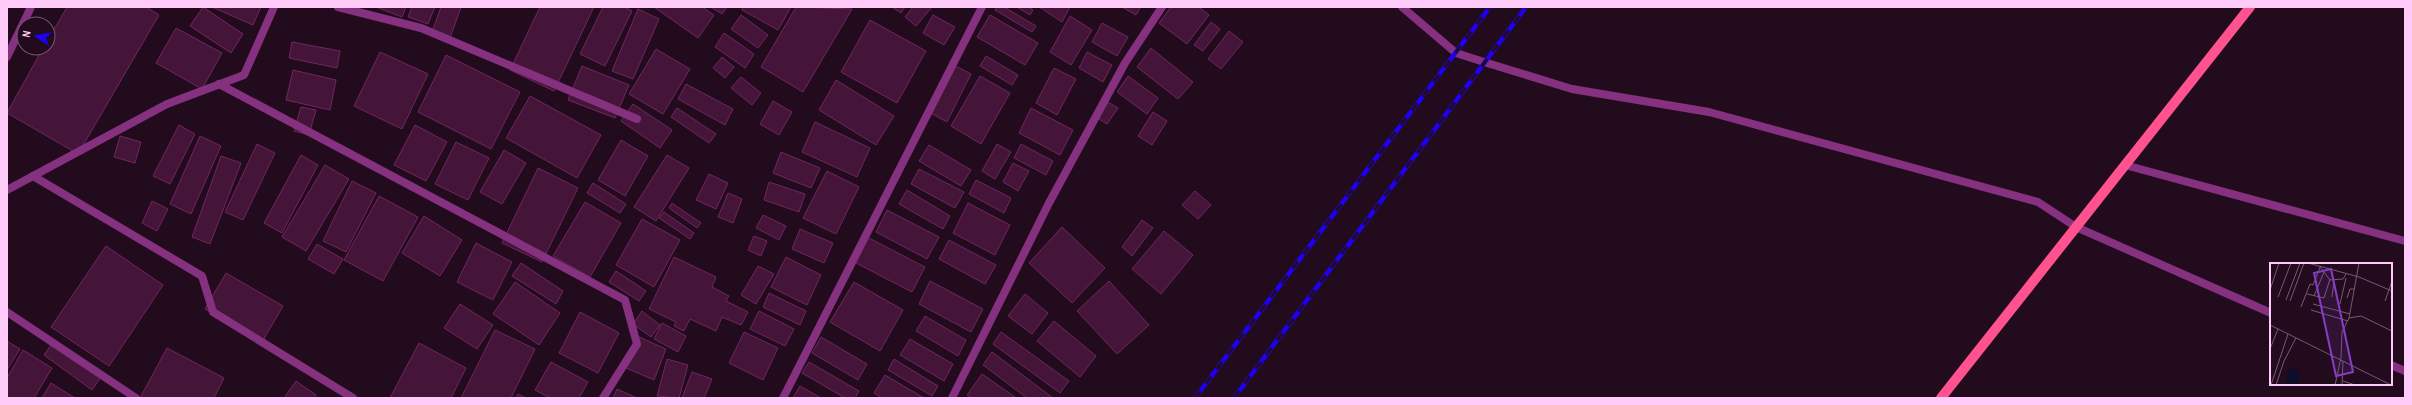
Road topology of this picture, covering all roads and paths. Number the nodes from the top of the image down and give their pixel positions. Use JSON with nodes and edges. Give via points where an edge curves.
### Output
{"nodes":[{"id":1,"x":31,"y":7,"type":"edge"},
{"id":2,"x":274,"y":7,"type":"edge"},
{"id":3,"x":338,"y":7,"type":"edge"},
{"id":4,"x":982,"y":7,"type":"edge"},
{"id":5,"x":1162,"y":7,"type":"edge"},
{"id":6,"x":1402,"y":7,"type":"edge"},
{"id":7,"x":2250,"y":7,"type":"edge"},
{"id":8,"x":7,"y":57,"type":"edge"},
{"id":9,"x":219,"y":84,"type":"junction"},
{"id":10,"x":637,"y":119,"type":"dead end"},
{"id":11,"x":2125,"y":165,"type":"junction"},
{"id":12,"x":33,"y":176,"type":"junction"},
{"id":13,"x":7,"y":190,"type":"edge"},
{"id":14,"x":2076,"y":227,"type":"junction"},
{"id":15,"x":2405,"y":241,"type":"edge"},
{"id":16,"x":7,"y":312,"type":"edge"},
{"id":17,"x":2270,"y":312,"type":"edge"},
{"id":18,"x":2392,"y":365,"type":"edge"},
{"id":19,"x":2405,"y":371,"type":"edge"},
{"id":20,"x":136,"y":398,"type":"edge"},
{"id":21,"x":353,"y":398,"type":"edge"},
{"id":22,"x":603,"y":398,"type":"edge"},
{"id":23,"x":783,"y":398,"type":"edge"},
{"id":24,"x":952,"y":398,"type":"edge"},
{"id":25,"x":1941,"y":398,"type":"edge"}],
"edges":[{"from":1,"to":8,"type":"street"},
{"from":2,"to":9,"type":"street","via":[[244,75]]},
{"from":3,"to":10,"type":"street","via":[[421,28]]},
{"from":4,"to":23,"type":"street"},
{"from":5,"to":24,"type":"street","via":[[1125,63],[1049,203]]},
{"from":6,"to":14,"type":"street","via":[[1456,53],[1572,89],[1709,112],[2038,202]]},
{"from":7,"to":11,"type":"main road"},
{"from":9,"to":12,"type":"street","via":[[168,104]]},
{"from":9,"to":22,"type":"street","via":[[625,300],[637,344]]},
{"from":11,"to":14,"type":"main road"},
{"from":11,"to":15,"type":"street"},
{"from":12,"to":13,"type":"street"},
{"from":12,"to":21,"type":"street","via":[[202,276],[213,312]]},
{"from":14,"to":17,"type":"street"},
{"from":14,"to":25,"type":"main road"},
{"from":16,"to":20,"type":"street"},
{"from":18,"to":19,"type":"street"}]}
